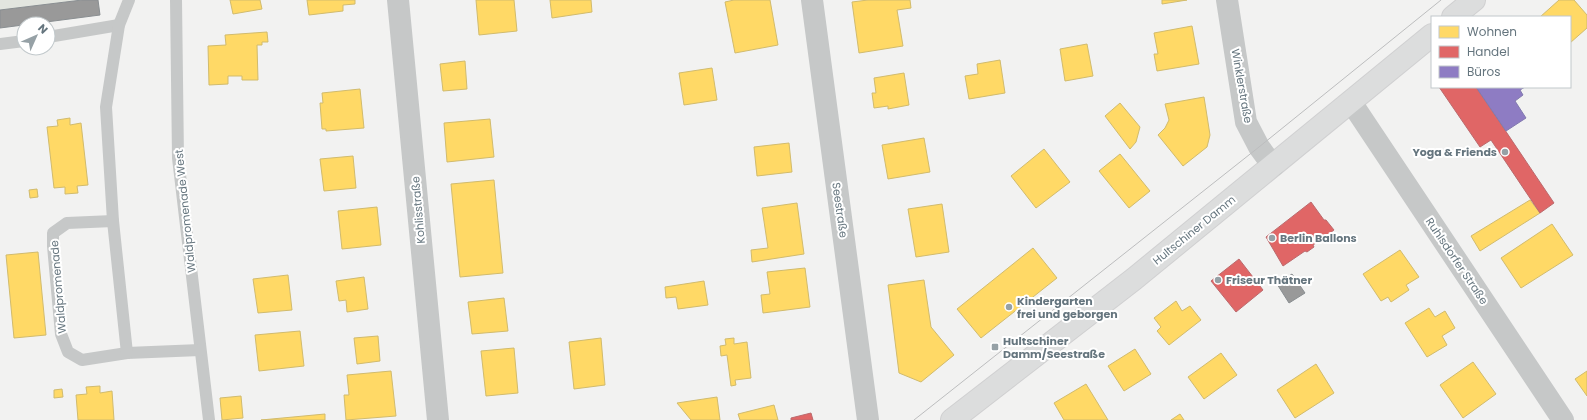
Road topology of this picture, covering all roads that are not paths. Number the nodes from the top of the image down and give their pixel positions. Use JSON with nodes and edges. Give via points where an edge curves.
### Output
{"nodes":[{"id":1,"x":129,"y":0,"type":"edge"},
{"id":2,"x":176,"y":0,"type":"edge"},
{"id":3,"x":398,"y":0,"type":"edge"},
{"id":4,"x":812,"y":0,"type":"edge"},
{"id":5,"x":1227,"y":0,"type":"edge"},
{"id":6,"x":1474,"y":0,"type":"edge"},
{"id":7,"x":1454,"y":16,"type":"edge"},
{"id":8,"x":119,"y":25,"type":"junction"},
{"id":9,"x":56,"y":36,"type":"edge"},
{"id":10,"x":1431,"y":36,"type":"edge"},
{"id":11,"x":16,"y":42,"type":"edge"},
{"id":12,"x":0,"y":44,"type":"edge"},
{"id":13,"x":1351,"y":102,"type":"junction"},
{"id":14,"x":1273,"y":166,"type":"junction"},
{"id":15,"x":113,"y":221,"type":"junction"},
{"id":16,"x":200,"y":350,"type":"junction"},
{"id":17,"x":126,"y":353,"type":"junction"},
{"id":18,"x":209,"y":420,"type":"edge"},
{"id":19,"x":438,"y":420,"type":"edge"},
{"id":20,"x":868,"y":420,"type":"edge"},
{"id":21,"x":952,"y":420,"type":"edge"},
{"id":22,"x":1563,"y":420,"type":"edge"}],
"edges":[{"from":1,"to":8,"type":"lane"},
{"from":2,"to":16,"type":"lane","name":"Waldpromenade West","via":[[178,158]]},
{"from":3,"to":19,"type":"street","name":"Kohlisstraße"},
{"from":4,"to":20,"type":"street","name":"Seestraße"},
{"from":5,"to":14,"type":"street","name":"Winklerstraße","via":[[1246,122],[1259,148]]},
{"from":6,"to":7,"type":"main road"},
{"from":8,"to":9,"type":"lane"},
{"from":8,"to":15,"type":"lane","via":[[106,108]]},
{"from":10,"to":13,"type":"main road","name":"Hultschiner Damm"},
{"from":11,"to":12,"type":"lane"},
{"from":13,"to":14,"type":"main road","name":"Hultschiner Damm"},
{"from":13,"to":22,"type":"street","name":"Ruhlsdorfer Straße"},
{"from":14,"to":21,"type":"main road","name":"Hultschiner Damm","via":[[1092,312]]},
{"from":15,"to":17,"type":"lane"},
{"from":15,"to":17,"type":"lane","name":"Waldpromenade","via":[[67,223],[54,233],[61,334],[68,352],[82,360]]},
{"from":16,"to":17,"type":"lane"},
{"from":16,"to":18,"type":"lane","name":"Waldpromenade West"}]}
